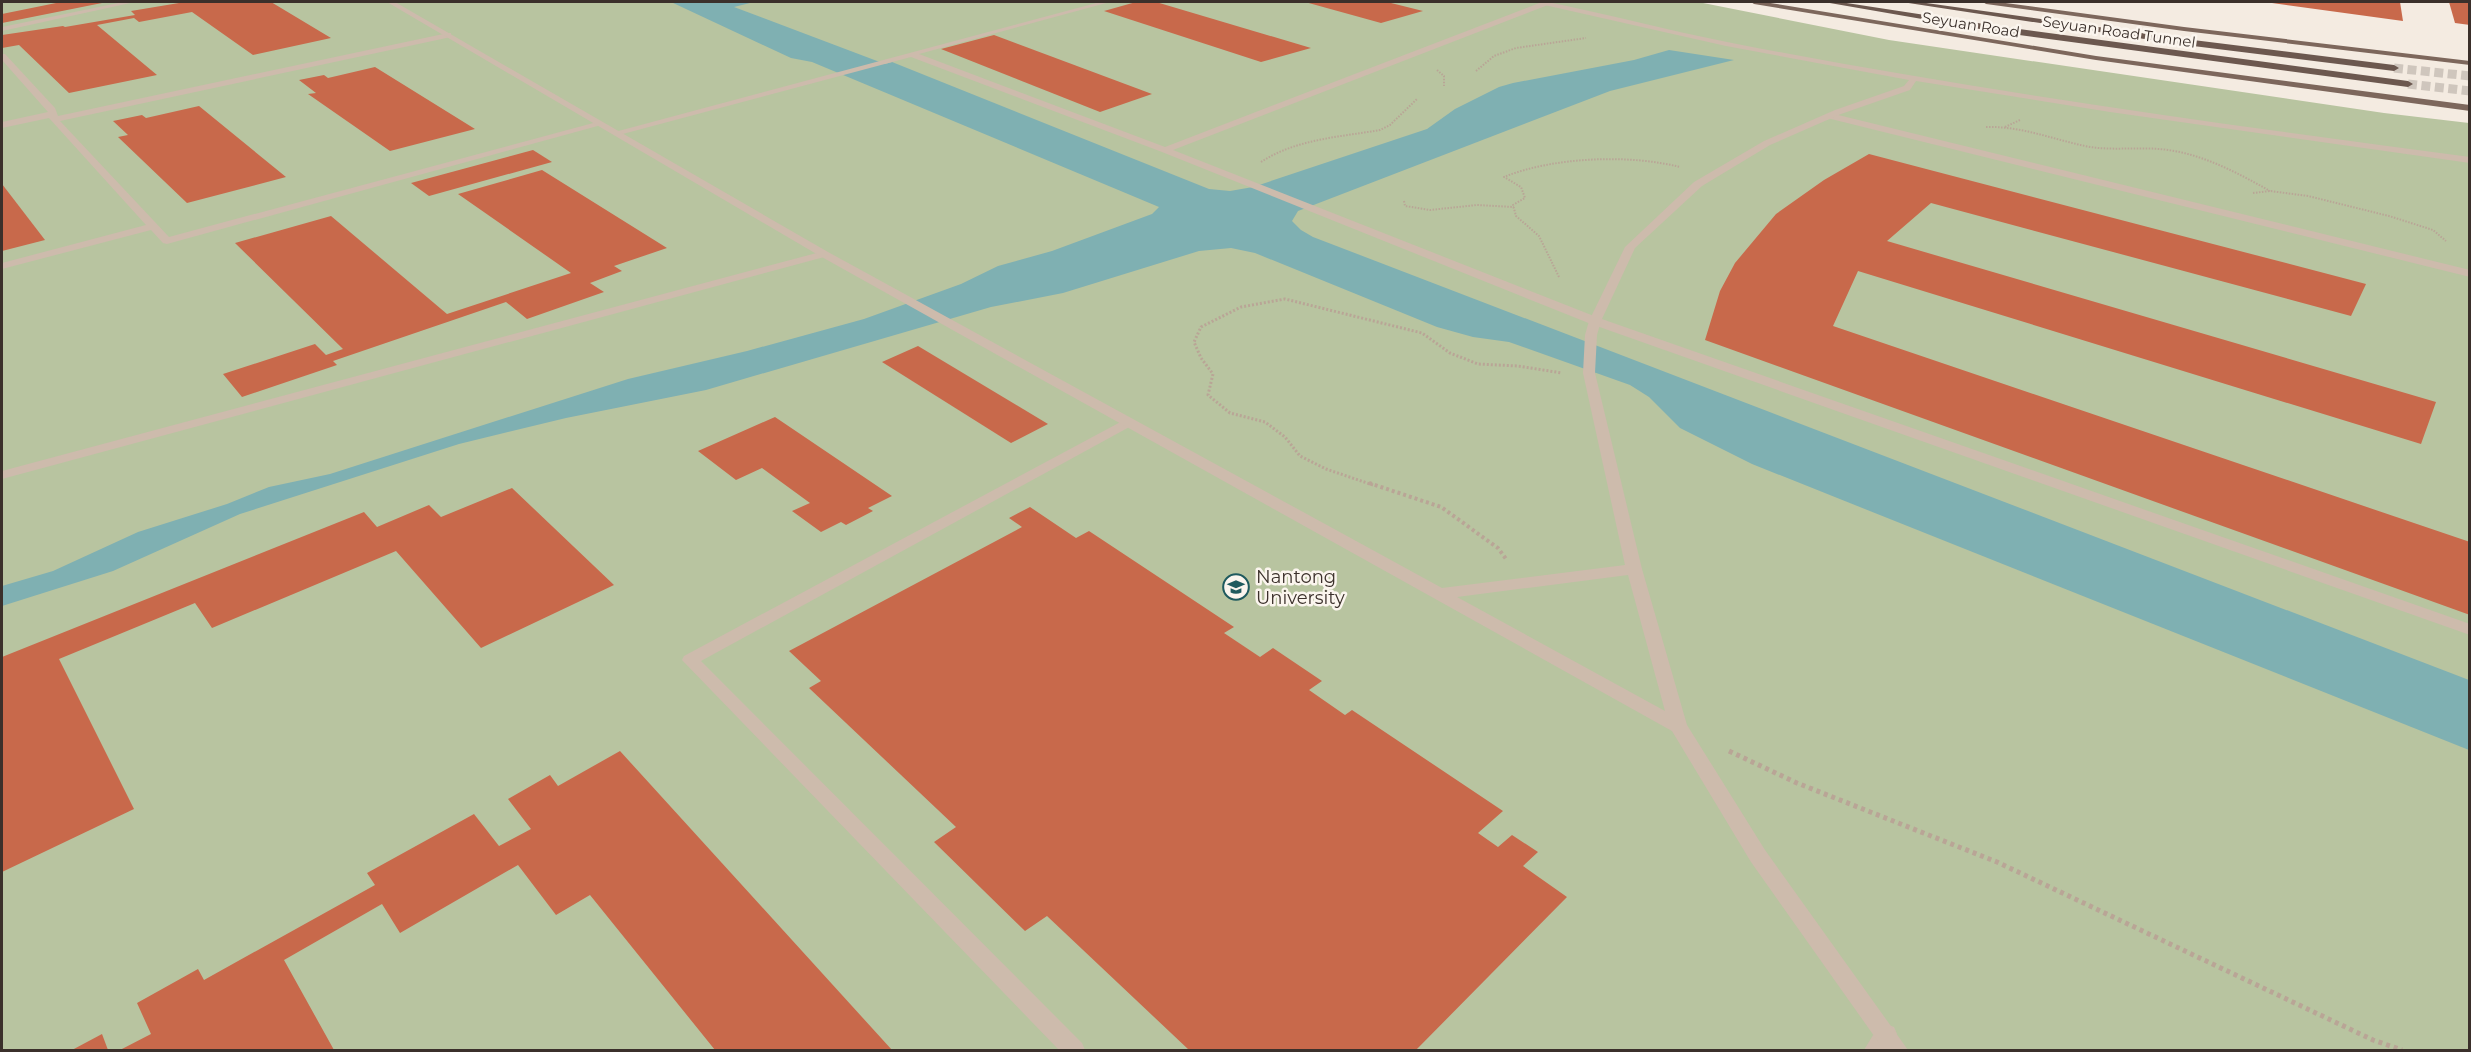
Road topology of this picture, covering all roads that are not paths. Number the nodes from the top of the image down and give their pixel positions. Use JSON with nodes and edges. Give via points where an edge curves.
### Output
{"nodes":[{"id":1,"x":131,"y":2,"type":"edge"},
{"id":2,"x":391,"y":2,"type":"edge"},
{"id":3,"x":1106,"y":2,"type":"edge"},
{"id":4,"x":1542,"y":2,"type":"edge"},
{"id":5,"x":1754,"y":2,"type":"edge"},
{"id":6,"x":1828,"y":2,"type":"edge"},
{"id":7,"x":1906,"y":2,"type":"edge"},
{"id":8,"x":1986,"y":2,"type":"edge"},
{"id":9,"x":2,"y":29,"type":"edge"},
{"id":10,"x":448,"y":35,"type":"junction"},
{"id":11,"x":910,"y":54,"type":"junction"},
{"id":12,"x":2,"y":56,"type":"edge"},
{"id":13,"x":2469,"y":63,"type":"edge"},
{"id":14,"x":2394,"y":68,"type":"tunnel mouth"},
{"id":15,"x":1914,"y":78,"type":"junction"},
{"id":16,"x":2408,"y":84,"type":"tunnel mouth"},
{"id":17,"x":2469,"y":108,"type":"edge"},
{"id":18,"x":1830,"y":116,"type":"junction"},
{"id":19,"x":53,"y":117,"type":"junction"},
{"id":20,"x":600,"y":124,"type":"junction"},
{"id":21,"x":2,"y":126,"type":"edge"},
{"id":22,"x":616,"y":133,"type":"junction"},
{"id":23,"x":1165,"y":150,"type":"junction"},
{"id":24,"x":2469,"y":159,"type":"edge"},
{"id":25,"x":154,"y":226,"type":"junction"},
{"id":26,"x":824,"y":254,"type":"junction"},
{"id":27,"x":2,"y":266,"type":"edge"},
{"id":28,"x":2469,"y":274,"type":"edge"},
{"id":29,"x":1593,"y":328,"type":"junction"},
{"id":30,"x":1128,"y":422,"type":"junction"},
{"id":31,"x":2,"y":475,"type":"edge"},
{"id":32,"x":1634,"y":569,"type":"junction"},
{"id":33,"x":1438,"y":594,"type":"junction"},
{"id":34,"x":2469,"y":630,"type":"edge"},
{"id":35,"x":1678,"y":726,"type":"junction"},
{"id":36,"x":1886,"y":1045,"type":"edge"},
{"id":37,"x":1074,"y":1050,"type":"edge"}],
"edges":[{"from":1,"to":9,"type":"street"},
{"from":2,"to":10,"type":"street"},
{"from":3,"to":11,"type":"street"},
{"from":4,"to":15,"type":"street","via":[[1752,49]]},
{"from":4,"to":23,"type":"street"},
{"from":5,"to":17,"type":"main road","name":"Seyuan Road","via":[[2096,58]]},
{"from":6,"to":16,"type":"highway","name":"Seyuan Road Tunnel","via":[[2008,31]]},
{"from":7,"to":14,"type":"highway","name":"Seyuan Road Tunnel"},
{"from":8,"to":13,"type":"main road","name":"Seyuan Road"},
{"from":10,"to":19,"type":"street"},
{"from":10,"to":20,"type":"street"},
{"from":11,"to":22,"type":"street"},
{"from":11,"to":23,"type":"street"},
{"from":12,"to":19,"type":"street","via":[[52,110]]},
{"from":15,"to":18,"type":"street","via":[[1907,88]]},
{"from":15,"to":24,"type":"street","via":[[2232,128]]},
{"from":18,"to":28,"type":"street"},
{"from":18,"to":29,"type":"street","via":[[1767,143],[1698,184],[1630,247]]},
{"from":19,"to":21,"type":"street"},
{"from":19,"to":25,"type":"street"},
{"from":20,"to":22,"type":"street"},
{"from":20,"to":25,"type":"street","via":[[167,241]]},
{"from":22,"to":26,"type":"street"},
{"from":23,"to":29,"type":"street","via":[[1557,306]]},
{"from":25,"to":27,"type":"street"},
{"from":26,"to":30,"type":"street"},
{"from":26,"to":31,"type":"street"},
{"from":29,"to":32,"type":"street","via":[[1589,375]]},
{"from":29,"to":34,"type":"street"},
{"from":30,"to":33,"type":"street"},
{"from":30,"to":37,"type":"street","via":[[690,660]]},
{"from":32,"to":33,"type":"street"},
{"from":32,"to":35,"type":"street"},
{"from":33,"to":35,"type":"street"},
{"from":35,"to":36,"type":"street","via":[[1758,856]]}]}
